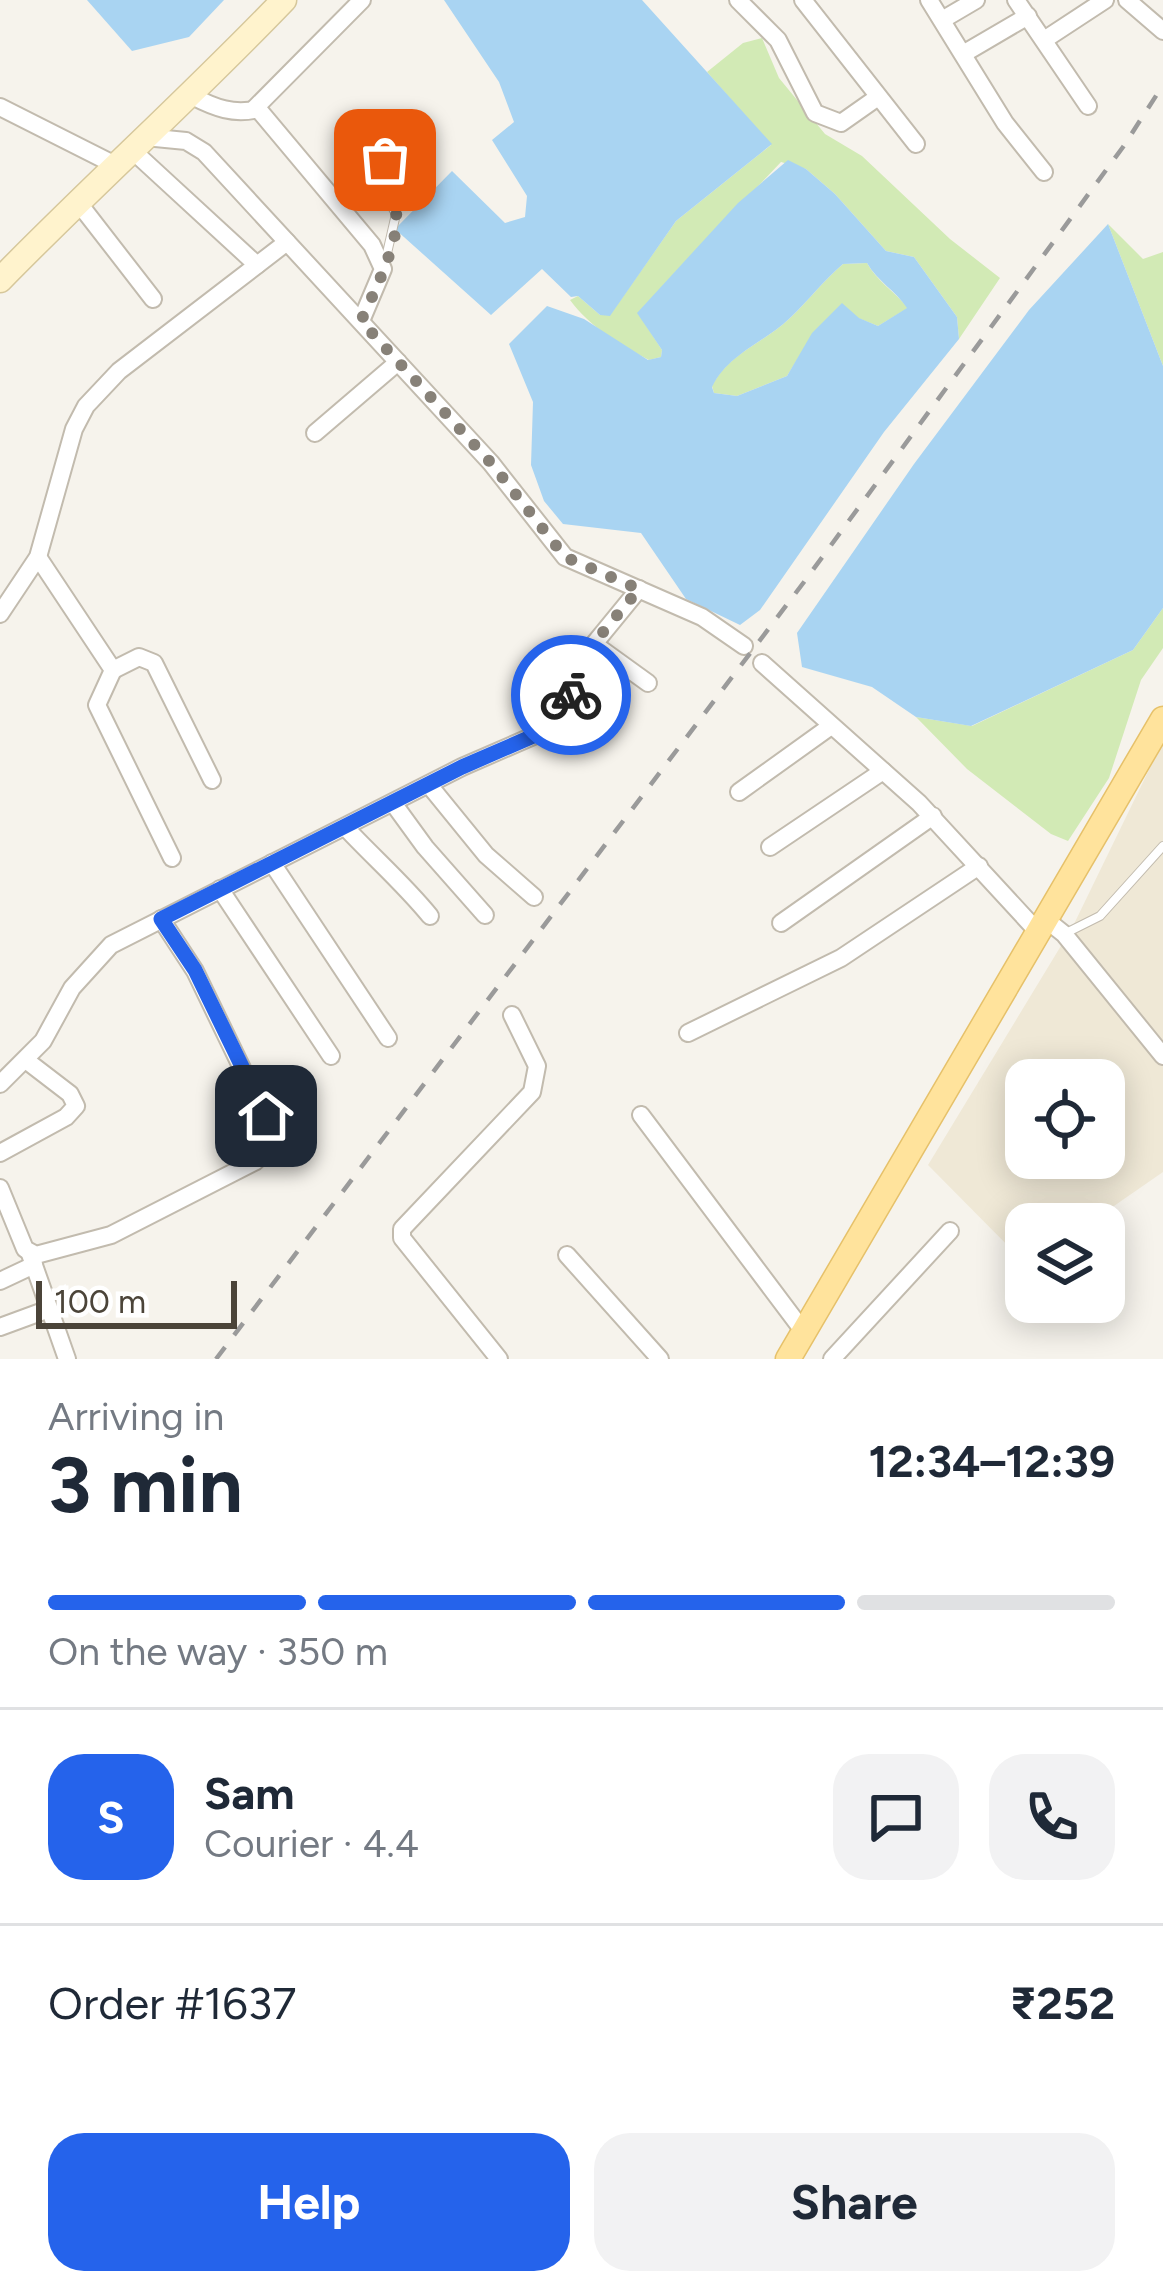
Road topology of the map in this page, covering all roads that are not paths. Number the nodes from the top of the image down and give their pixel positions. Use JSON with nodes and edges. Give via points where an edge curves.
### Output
{"nodes":[{"id":1,"x":284,"y":0,"type":"edge"},
{"id":2,"x":362,"y":0,"type":"edge"},
{"id":3,"x":738,"y":0,"type":"edge"},
{"id":4,"x":803,"y":0,"type":"edge"},
{"id":5,"x":929,"y":0,"type":"edge"},
{"id":6,"x":976,"y":0,"type":"edge"},
{"id":7,"x":1016,"y":0,"type":"edge"},
{"id":8,"x":1106,"y":0,"type":"edge"},
{"id":9,"x":1127,"y":0,"type":"edge"},
{"id":10,"x":1028,"y":16,"type":"junction"},
{"id":11,"x":942,"y":20,"type":"junction"},
{"id":12,"x":1163,"y":31,"type":"edge"},
{"id":13,"x":1044,"y":40,"type":"junction"},
{"id":14,"x":963,"y":54,"type":"junction"},
{"id":15,"x":192,"y":95,"type":"junction"},
{"id":16,"x":878,"y":97,"type":"junction"},
{"id":17,"x":1088,"y":106,"type":"dead end"},
{"id":18,"x":0,"y":107,"type":"edge"},
{"id":19,"x":255,"y":108,"type":"junction"},
{"id":20,"x":916,"y":144,"type":"dead end"},
{"id":21,"x":131,"y":151,"type":"junction"},
{"id":22,"x":414,"y":167,"type":"dead end"},
{"id":23,"x":1044,"y":172,"type":"dead end"},
{"id":24,"x":77,"y":201,"type":"junction"},
{"id":25,"x":287,"y":242,"type":"junction"},
{"id":26,"x":257,"y":265,"type":"junction"},
{"id":27,"x":383,"y":269,"type":"junction"},
{"id":28,"x":0,"y":280,"type":"edge"},
{"id":29,"x":153,"y":299,"type":"dead end"},
{"id":30,"x":361,"y":321,"type":"junction"},
{"id":31,"x":398,"y":362,"type":"junction"},
{"id":32,"x":315,"y":433,"type":"dead end"},
{"id":33,"x":38,"y":556,"type":"junction"},
{"id":34,"x":639,"y":589,"type":"junction"},
{"id":35,"x":0,"y":614,"type":"edge"},
{"id":36,"x":593,"y":644,"type":"junction"},
{"id":37,"x":744,"y":646,"type":"dead end"},
{"id":38,"x":762,"y":663,"type":"dead end"},
{"id":39,"x":113,"y":670,"type":"junction"},
{"id":40,"x":648,"y":683,"type":"dead end"},
{"id":41,"x":1163,"y":719,"type":"edge"},
{"id":42,"x":831,"y":726,"type":"junction"},
{"id":43,"x":883,"y":771,"type":"junction"},
{"id":44,"x":212,"y":780,"type":"dead end"},
{"id":45,"x":429,"y":784,"type":"junction"},
{"id":46,"x":739,"y":792,"type":"dead end"},
{"id":47,"x":393,"y":803,"type":"junction"},
{"id":48,"x":932,"y":816,"type":"junction"},
{"id":49,"x":346,"y":828,"type":"junction"},
{"id":50,"x":1163,"y":846,"type":"edge"},
{"id":51,"x":770,"y":847,"type":"dead end"},
{"id":52,"x":172,"y":858,"type":"dead end"},
{"id":53,"x":272,"y":863,"type":"junction"},
{"id":54,"x":980,"y":866,"type":"junction"},
{"id":55,"x":220,"y":889,"type":"junction"},
{"id":56,"x":534,"y":897,"type":"dead end"},
{"id":57,"x":485,"y":915,"type":"dead end"},
{"id":58,"x":430,"y":916,"type":"dead end"},
{"id":59,"x":161,"y":919,"type":"junction"},
{"id":60,"x":781,"y":923,"type":"dead end"},
{"id":61,"x":1048,"y":930,"type":"junction"},
{"id":62,"x":512,"y":1015,"type":"dead end"},
{"id":63,"x":688,"y":1033,"type":"dead end"},
{"id":64,"x":388,"y":1038,"type":"dead end"},
{"id":65,"x":331,"y":1056,"type":"dead end"},
{"id":66,"x":1163,"y":1056,"type":"edge"},
{"id":67,"x":27,"y":1061,"type":"junction"},
{"id":68,"x":0,"y":1084,"type":"edge"},
{"id":69,"x":641,"y":1114,"type":"dead end"},
{"id":70,"x":280,"y":1147,"type":"dead end"},
{"id":71,"x":0,"y":1153,"type":"edge"},
{"id":72,"x":256,"y":1161,"type":"dead end"},
{"id":73,"x":0,"y":1188,"type":"edge"},
{"id":74,"x":950,"y":1231,"type":"dead end"},
{"id":75,"x":567,"y":1255,"type":"dead end"},
{"id":76,"x":32,"y":1260,"type":"junction"},
{"id":77,"x":0,"y":1281,"type":"edge"},
{"id":78,"x":50,"y":1310,"type":"junction"},
{"id":79,"x":0,"y":1327,"type":"edge"},
{"id":80,"x":804,"y":1332,"type":"junction"},
{"id":81,"x":67,"y":1359,"type":"edge"},
{"id":82,"x":499,"y":1359,"type":"edge"},
{"id":83,"x":660,"y":1359,"type":"edge"},
{"id":84,"x":788,"y":1359,"type":"edge"},
{"id":85,"x":832,"y":1359,"type":"edge"}],
"edges":[{"from":1,"to":15,"type":"main road"},
{"from":2,"to":19,"type":"street"},
{"from":3,"to":16,"type":"street","via":[[778,40],[815,113],[842,123]]},
{"from":4,"to":16,"type":"street"},
{"from":5,"to":11,"type":"street"},
{"from":6,"to":11,"type":"street"},
{"from":7,"to":10,"type":"street"},
{"from":8,"to":13,"type":"street"},
{"from":9,"to":12,"type":"street"},
{"from":10,"to":13,"type":"street"},
{"from":10,"to":14,"type":"street"},
{"from":11,"to":14,"type":"street"},
{"from":13,"to":17,"type":"street"},
{"from":14,"to":23,"type":"street"},
{"from":15,"to":19,"type":"street","via":[[215,108]]},
{"from":15,"to":21,"type":"main road"},
{"from":16,"to":20,"type":"street"},
{"from":18,"to":21,"type":"street"},
{"from":19,"to":27,"type":"street","via":[[372,245]]},
{"from":21,"to":24,"type":"main road"},
{"from":21,"to":25,"type":"street","via":[[194,145]]},
{"from":21,"to":26,"type":"street"},
{"from":22,"to":27,"type":"lane","via":[[385,160],[374,172],[396,214]]},
{"from":24,"to":28,"type":"main road"},
{"from":24,"to":29,"type":"street"},
{"from":25,"to":26,"type":"street"},
{"from":25,"to":30,"type":"street"},
{"from":26,"to":33,"type":"street","via":[[119,370],[86,406]]},
{"from":27,"to":30,"type":"street"},
{"from":30,"to":31,"type":"street"},
{"from":31,"to":32,"type":"street"},
{"from":31,"to":34,"type":"street","via":[[565,557]]},
{"from":33,"to":35,"type":"street"},
{"from":33,"to":39,"type":"street"},
{"from":34,"to":36,"type":"street"},
{"from":34,"to":37,"type":"street","via":[[702,616]]},
{"from":36,"to":40,"type":"street"},
{"from":36,"to":45,"type":"street","via":[[564,711],[547,730]]},
{"from":38,"to":42,"type":"street"},
{"from":39,"to":44,"type":"street","via":[[139,656],[154,663]]},
{"from":39,"to":52,"type":"street","via":[[97,705]]},
{"from":41,"to":61,"type":"main road"},
{"from":42,"to":43,"type":"street"},
{"from":42,"to":46,"type":"street"},
{"from":43,"to":48,"type":"street"},
{"from":43,"to":51,"type":"street"},
{"from":45,"to":47,"type":"street"},
{"from":45,"to":56,"type":"street","via":[[486,855]]},
{"from":47,"to":49,"type":"street"},
{"from":47,"to":57,"type":"street"},
{"from":48,"to":54,"type":"street"},
{"from":48,"to":60,"type":"street"},
{"from":49,"to":53,"type":"street"},
{"from":49,"to":58,"type":"street"},
{"from":50,"to":61,"type":"lane","via":[[1100,916]]},
{"from":53,"to":55,"type":"street"},
{"from":53,"to":64,"type":"street"},
{"from":54,"to":61,"type":"street"},
{"from":54,"to":63,"type":"street","via":[[841,958]]},
{"from":55,"to":59,"type":"street"},
{"from":55,"to":65,"type":"street"},
{"from":59,"to":67,"type":"street","via":[[111,945],[85,972]]},
{"from":59,"to":70,"type":"street","via":[[195,970]]},
{"from":61,"to":66,"type":"street"},
{"from":61,"to":80,"type":"main road"},
{"from":62,"to":82,"type":"street","via":[[537,1066],[532,1092],[402,1228]]},
{"from":67,"to":68,"type":"street"},
{"from":67,"to":71,"type":"street","via":[[76,1106]]},
{"from":69,"to":80,"type":"street"},
{"from":72,"to":76,"type":"street","via":[[111,1235]]},
{"from":73,"to":76,"type":"street"},
{"from":74,"to":85,"type":"street"},
{"from":75,"to":83,"type":"street"},
{"from":76,"to":77,"type":"street"},
{"from":76,"to":78,"type":"street"},
{"from":78,"to":79,"type":"street"},
{"from":78,"to":81,"type":"street"},
{"from":80,"to":84,"type":"main road"}]}
